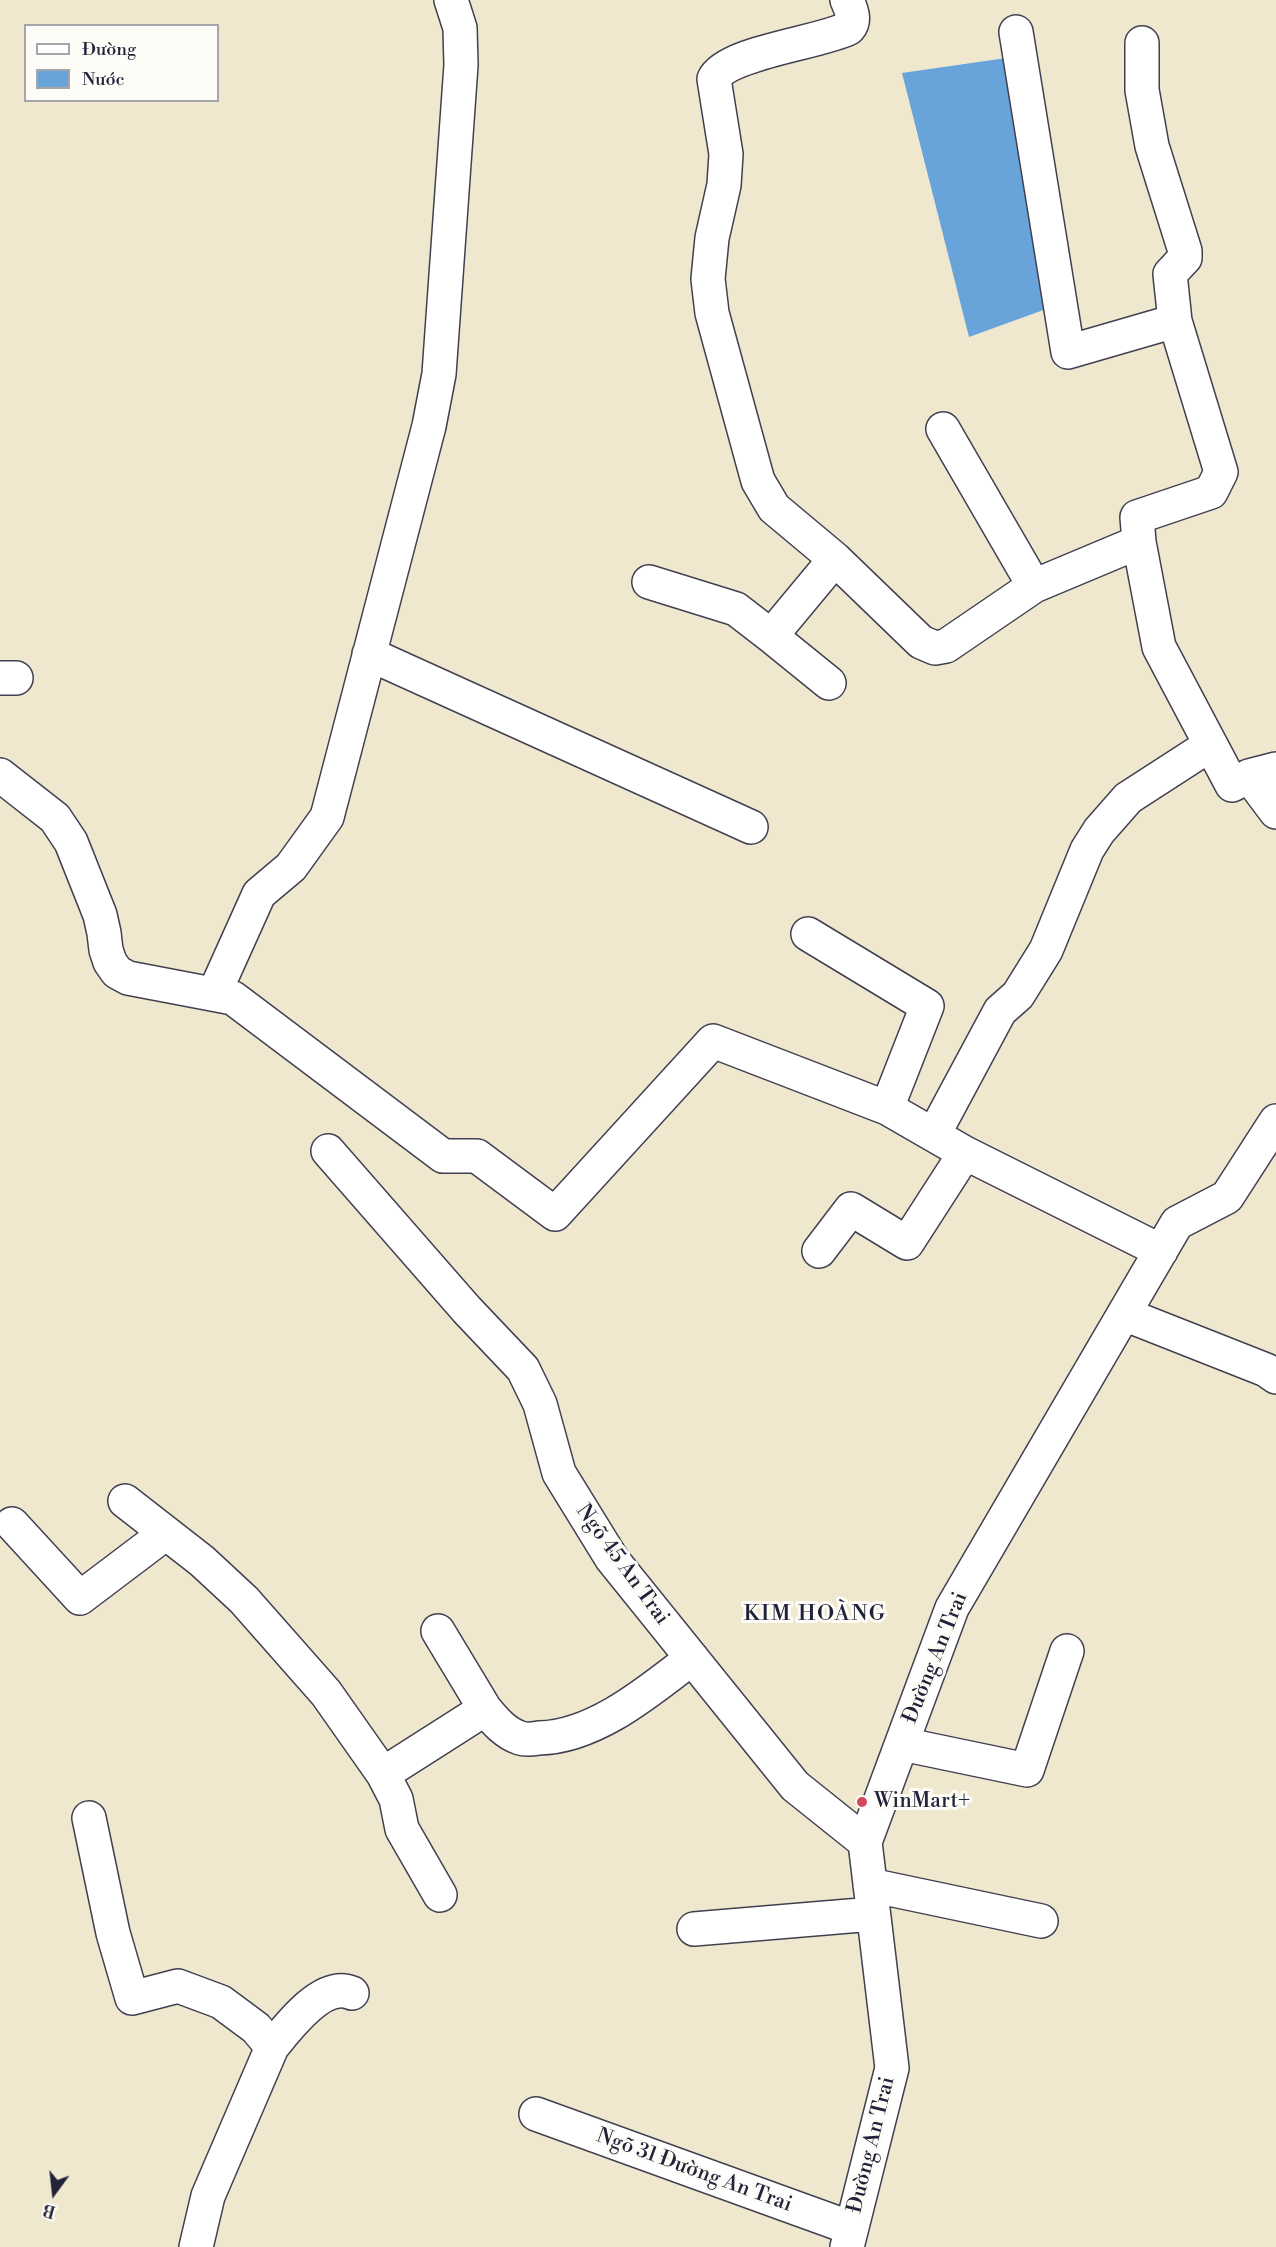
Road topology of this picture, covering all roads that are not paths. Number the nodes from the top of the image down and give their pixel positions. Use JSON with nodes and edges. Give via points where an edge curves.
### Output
{"nodes":[{"id":1,"x":451,"y":0,"type":"edge"},
{"id":2,"x":847,"y":0,"type":"edge"},
{"id":3,"x":1016,"y":32,"type":"dead end"},
{"id":4,"x":1142,"y":43,"type":"dead end"},
{"id":5,"x":1175,"y":321,"type":"junction"},
{"id":6,"x":943,"y":429,"type":"dead end"},
{"id":7,"x":1139,"y":542,"type":"junction"},
{"id":8,"x":836,"y":559,"type":"junction"},
{"id":9,"x":649,"y":582,"type":"dead end"},
{"id":10,"x":1034,"y":586,"type":"junction"},
{"id":11,"x":771,"y":636,"type":"junction"},
{"id":12,"x":369,"y":654,"type":"junction"},
{"id":13,"x":829,"y":683,"type":"dead end"},
{"id":14,"x":1210,"y":745,"type":"junction"},
{"id":15,"x":1262,"y":773,"type":"edge"},
{"id":16,"x":0,"y":775,"type":"edge"},
{"id":17,"x":1276,"y":812,"type":"edge"},
{"id":18,"x":751,"y":827,"type":"dead end"},
{"id":19,"x":808,"y":933,"type":"dead end"},
{"id":20,"x":199,"y":991,"type":"junction"},
{"id":21,"x":887,"y":1108,"type":"junction"},
{"id":22,"x":1276,"y":1121,"type":"edge"},
{"id":23,"x":933,"y":1134,"type":"junction"},
{"id":24,"x":328,"y":1151,"type":"dead end"},
{"id":25,"x":965,"y":1153,"type":"junction"},
{"id":26,"x":819,"y":1251,"type":"dead end"},
{"id":27,"x":1161,"y":1251,"type":"junction"},
{"id":28,"x":1124,"y":1314,"type":"junction"},
{"id":29,"x":1276,"y":1377,"type":"edge"},
{"id":30,"x":125,"y":1501,"type":"dead end"},
{"id":31,"x":12,"y":1524,"type":"dead end"},
{"id":32,"x":166,"y":1533,"type":"junction"},
{"id":33,"x":438,"y":1631,"type":"dead end"},
{"id":34,"x":1067,"y":1650,"type":"dead end"},
{"id":35,"x":692,"y":1658,"type":"junction"},
{"id":36,"x":485,"y":1709,"type":"junction"},
{"id":37,"x":902,"y":1744,"type":"junction"},
{"id":38,"x":390,"y":1786,"type":"junction"},
{"id":39,"x":90,"y":1818,"type":"dead end"},
{"id":40,"x":865,"y":1842,"type":"junction"},
{"id":41,"x":448,"y":1889,"type":"dead end"},
{"id":42,"x":872,"y":1899,"type":"junction"},
{"id":43,"x":1041,"y":1921,"type":"dead end"},
{"id":44,"x":694,"y":1929,"type":"dead end"},
{"id":45,"x":352,"y":1992,"type":"dead end"},
{"id":46,"x":272,"y":2047,"type":"junction"},
{"id":47,"x":536,"y":2114,"type":"dead end"},
{"id":48,"x":849,"y":2238,"type":"edge"},
{"id":49,"x":196,"y":2247,"type":"edge"}],
"edges":[{"from":1,"to":12,"type":"street","via":[[460,28],[461,65],[439,374]]},
{"from":2,"to":8,"type":"street","via":[[853,18],[849,28],[747,58],[724,68],[714,79],[726,154],[708,279],[712,313],[758,481],[774,508]]},
{"from":3,"to":5,"type":"street","via":[[1068,352]]},
{"from":4,"to":5,"type":"street","via":[[1142,90],[1152,146],[1185,251],[1185,258],[1170,274]]},
{"from":5,"to":7,"type":"street","via":[[1221,472],[1211,492],[1137,517]]},
{"from":6,"to":10,"type":"street"},
{"from":7,"to":10,"type":"street"},
{"from":7,"to":14,"type":"street","via":[[1159,647]]},
{"from":8,"to":10,"type":"street","via":[[921,642],[935,648],[946,646]]},
{"from":8,"to":11,"type":"street"},
{"from":9,"to":11,"type":"street","via":[[736,609]]},
{"from":11,"to":13,"type":"street"},
{"from":12,"to":18,"type":"street"},
{"from":12,"to":20,"type":"street","via":[[327,817],[291,867],[259,894]]},
{"from":14,"to":15,"type":"street","via":[[1232,785]]},
{"from":14,"to":23,"type":"street","via":[[1128,798],[1099,831],[1046,950],[1018,995],[1000,1011]]},
{"from":15,"to":17,"type":"street"},
{"from":16,"to":20,"type":"street","via":[[55,818],[71,842],[100,915],[106,950],[117,972],[128,978]]},
{"from":19,"to":21,"type":"street","via":[[927,1006]]},
{"from":20,"to":21,"type":"street","via":[[233,998],[443,1156],[477,1156],[555,1214],[713,1041]]},
{"from":21,"to":23,"type":"street"},
{"from":22,"to":27,"type":"street","name":"Đường An Trai","via":[[1227,1197],[1177,1223]]},
{"from":23,"to":25,"type":"street"},
{"from":24,"to":35,"type":"street","name":"Ngõ 45 An Trai","via":[[523,1369],[540,1404],[559,1473],[612,1559]]},
{"from":25,"to":26,"type":"street","via":[[907,1243],[851,1209]]},
{"from":25,"to":27,"type":"street"},
{"from":27,"to":28,"type":"street","name":"Đường An Trai"},
{"from":28,"to":29,"type":"street"},
{"from":28,"to":37,"type":"street","name":"Đường An Trai","via":[[952,1608]]},
{"from":30,"to":32,"type":"street"},
{"from":31,"to":32,"type":"street","via":[[80,1598]]},
{"from":32,"to":38,"type":"street","via":[[244,1600],[326,1692]]},
{"from":33,"to":36,"type":"street"},
{"from":34,"to":37,"type":"street","via":[[1027,1770]]},
{"from":35,"to":36,"type":"street","via":[[631,1704],[557,1738],[522,1739],[504,1730]]},
{"from":35,"to":40,"type":"street","name":"Ngõ 45 An Trai","via":[[795,1786]]},
{"from":36,"to":38,"type":"street"},
{"from":37,"to":40,"type":"street","name":"Đường An Trai"},
{"from":38,"to":41,"type":"street","via":[[402,1829]]},
{"from":39,"to":46,"type":"street","via":[[113,1933],[132,1998],[178,1986],[221,2002],[256,2028]]},
{"from":40,"to":42,"type":"street","name":"Đường An Trai"},
{"from":42,"to":43,"type":"street"},
{"from":42,"to":44,"type":"street"},
{"from":42,"to":48,"type":"street","name":"Đường An Trai","via":[[892,2068]]},
{"from":45,"to":46,"type":"street","via":[[345,1989],[326,1995],[299,2014]]},
{"from":46,"to":49,"type":"street","via":[[208,2196]]},
{"from":47,"to":48,"type":"street","name":"Ngõ 31 Đường An Trai"}]}
